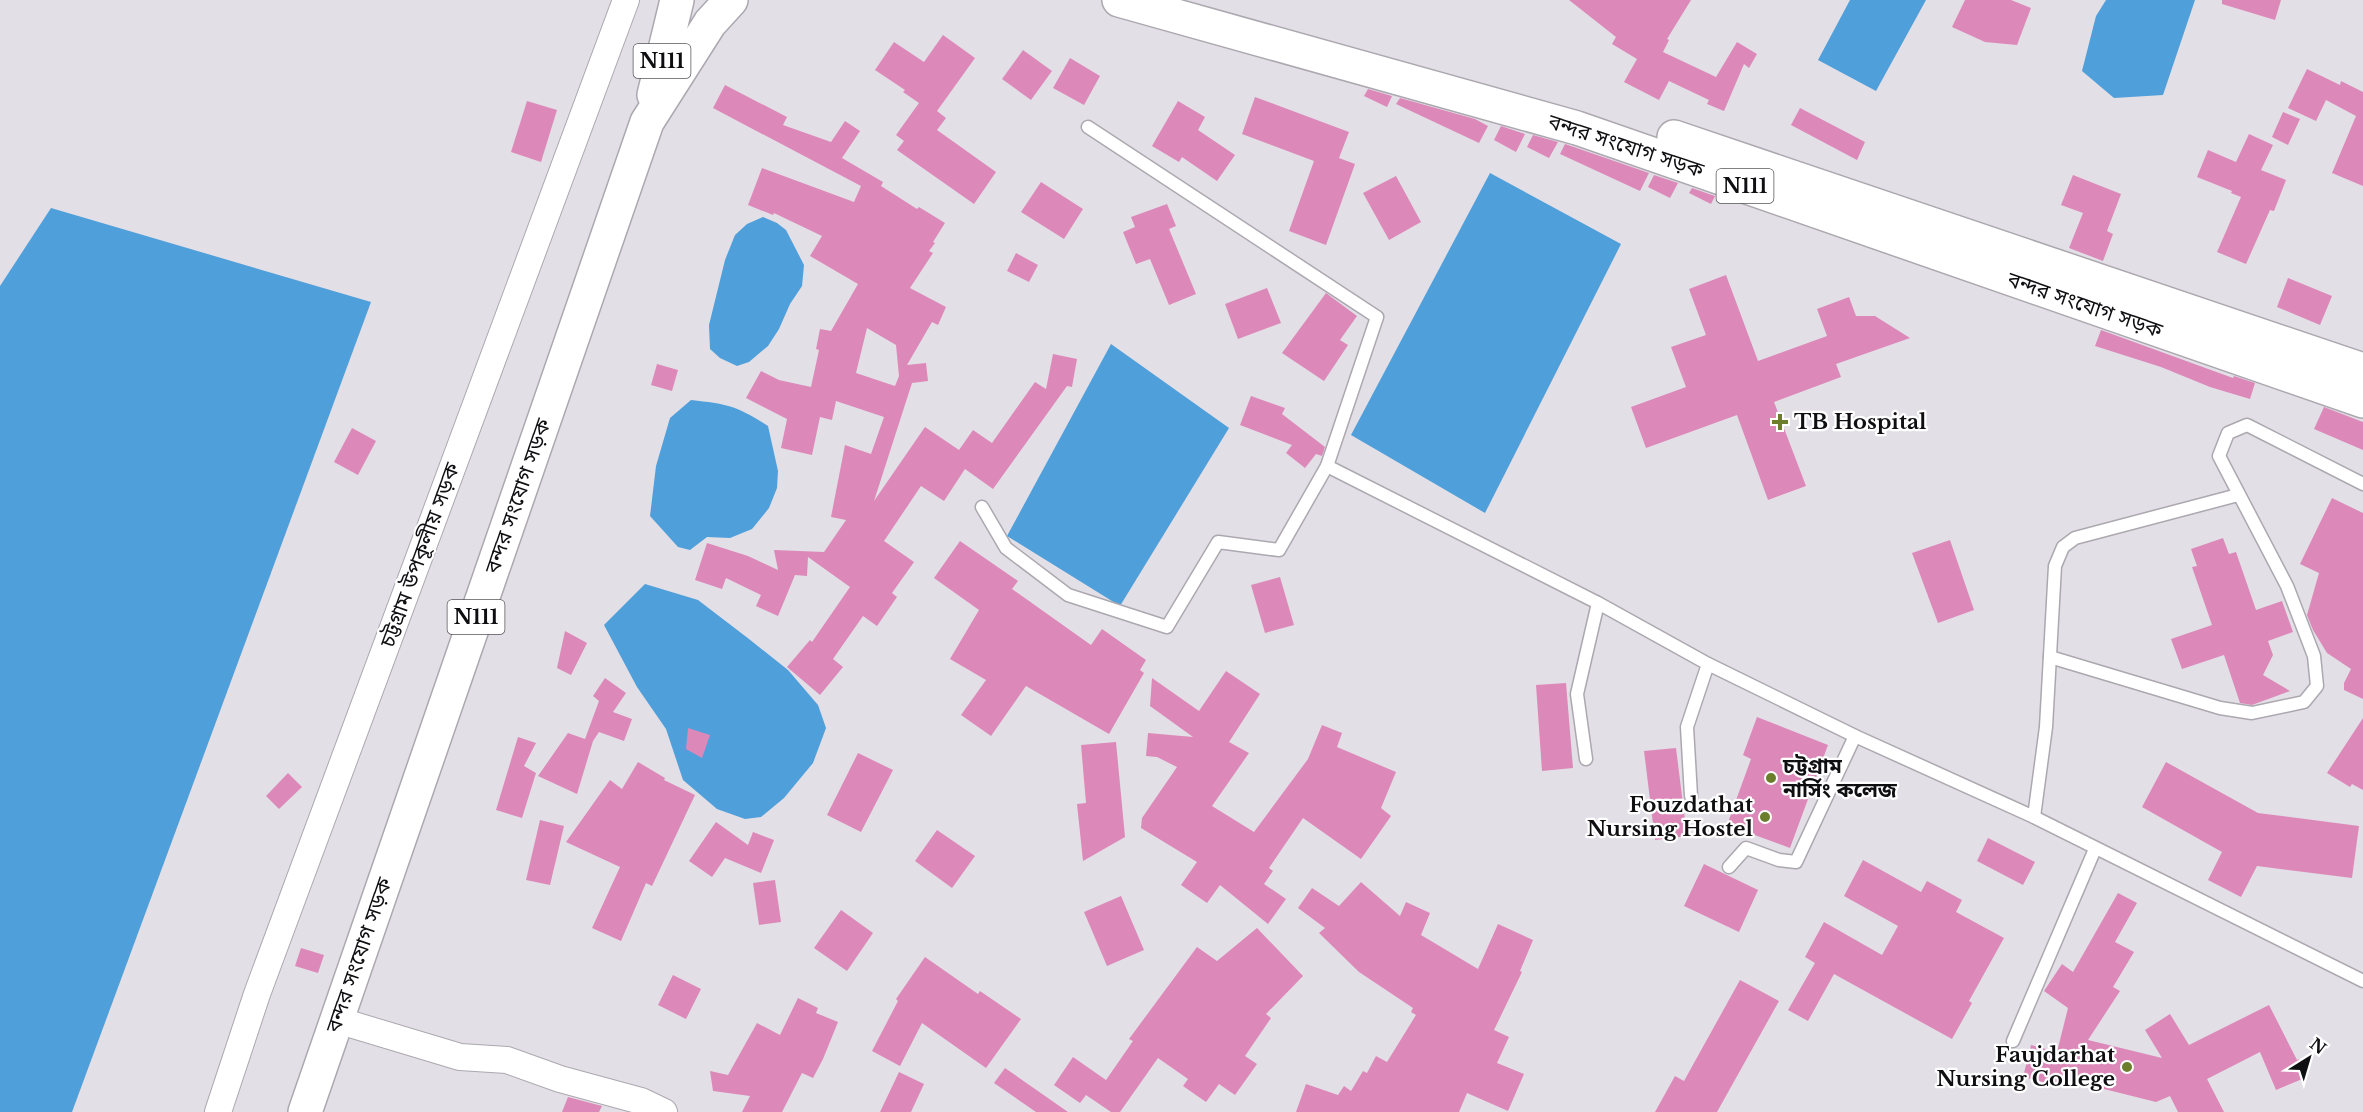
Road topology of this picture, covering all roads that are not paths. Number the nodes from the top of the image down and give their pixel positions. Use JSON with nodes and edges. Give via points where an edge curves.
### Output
{"nodes":[{"id":1,"x":626,"y":0,"type":"edge"},
{"id":2,"x":677,"y":0,"type":"edge"},
{"id":3,"x":731,"y":0,"type":"edge"},
{"id":4,"x":1119,"y":0,"type":"edge"},
{"id":5,"x":1199,"y":0,"type":"edge"},
{"id":6,"x":647,"y":122,"type":"junction"},
{"id":7,"x":1088,"y":127,"type":"dead end"},
{"id":8,"x":2363,"y":370,"type":"edge"},
{"id":9,"x":2363,"y":401,"type":"edge"},
{"id":10,"x":1327,"y":466,"type":"junction"},
{"id":11,"x":2363,"y":484,"type":"edge"},
{"id":12,"x":2238,"y":495,"type":"junction"},
{"id":13,"x":982,"y":507,"type":"dead end"},
{"id":14,"x":1598,"y":603,"type":"junction"},
{"id":15,"x":2050,"y":657,"type":"junction"},
{"id":16,"x":1708,"y":664,"type":"junction"},
{"id":17,"x":1855,"y":736,"type":"junction"},
{"id":18,"x":1586,"y":759,"type":"dead end"},
{"id":19,"x":1691,"y":796,"type":"dead end"},
{"id":20,"x":2034,"y":817,"type":"junction"},
{"id":21,"x":2095,"y":849,"type":"junction"},
{"id":22,"x":1729,"y":867,"type":"dead end"},
{"id":23,"x":2363,"y":981,"type":"edge"},
{"id":24,"x":337,"y":1020,"type":"junction"},
{"id":25,"x":2013,"y":1041,"type":"dead end"},
{"id":26,"x":218,"y":1112,"type":"edge"},
{"id":27,"x":305,"y":1112,"type":"edge"},
{"id":28,"x":664,"y":1112,"type":"edge"}],
"edges":[{"from":1,"to":26,"type":"street","name":"চট্টগ্রাম উপকূলীয় সড়ক","via":[[257,994]]},
{"from":2,"to":6,"type":"highway","number":"N111"},
{"from":3,"to":6,"type":"highway","name":"বন্দর সংযোগ সড়ক","via":[[710,23]]},
{"from":4,"to":9,"type":"highway","name":"বন্দর সংযোগ সড়ক","number":"N111","via":[[1577,128]]},
{"from":5,"to":8,"type":"highway","name":"বন্দর সংযোগ সড়ক","number":"N111","via":[[1584,107]]},
{"from":6,"to":24,"type":"highway","name":"বন্দর সংযোগ সড়ক","number":"N111"},
{"from":7,"to":10,"type":"lane","via":[[1377,317]]},
{"from":10,"to":13,"type":"lane","via":[[1279,550],[1218,542],[1167,627],[1068,595],[1006,548]]},
{"from":10,"to":14,"type":"lane"},
{"from":11,"to":12,"type":"lane","via":[[2247,425],[2228,433],[2219,456]]},
{"from":12,"to":15,"type":"lane","via":[[2075,538],[2063,547],[2055,566]]},
{"from":12,"to":15,"type":"lane","via":[[2287,586],[2314,656],[2317,686],[2304,702],[2252,713],[2220,708]]},
{"from":14,"to":16,"type":"lane"},
{"from":14,"to":18,"type":"lane","via":[[1577,694]]},
{"from":15,"to":20,"type":"lane","via":[[2046,728]]},
{"from":16,"to":17,"type":"lane"},
{"from":16,"to":19,"type":"lane","via":[[1687,727]]},
{"from":17,"to":20,"type":"lane"},
{"from":17,"to":22,"type":"lane","via":[[1796,862],[1746,848]]},
{"from":20,"to":21,"type":"lane"},
{"from":21,"to":23,"type":"lane"},
{"from":21,"to":25,"type":"lane"},
{"from":24,"to":27,"type":"highway","name":"বন্দর সংযোগ সড়ক","number":"N111"},
{"from":24,"to":28,"type":"street","via":[[460,1057],[507,1060],[560,1080],[641,1101]]}]}
